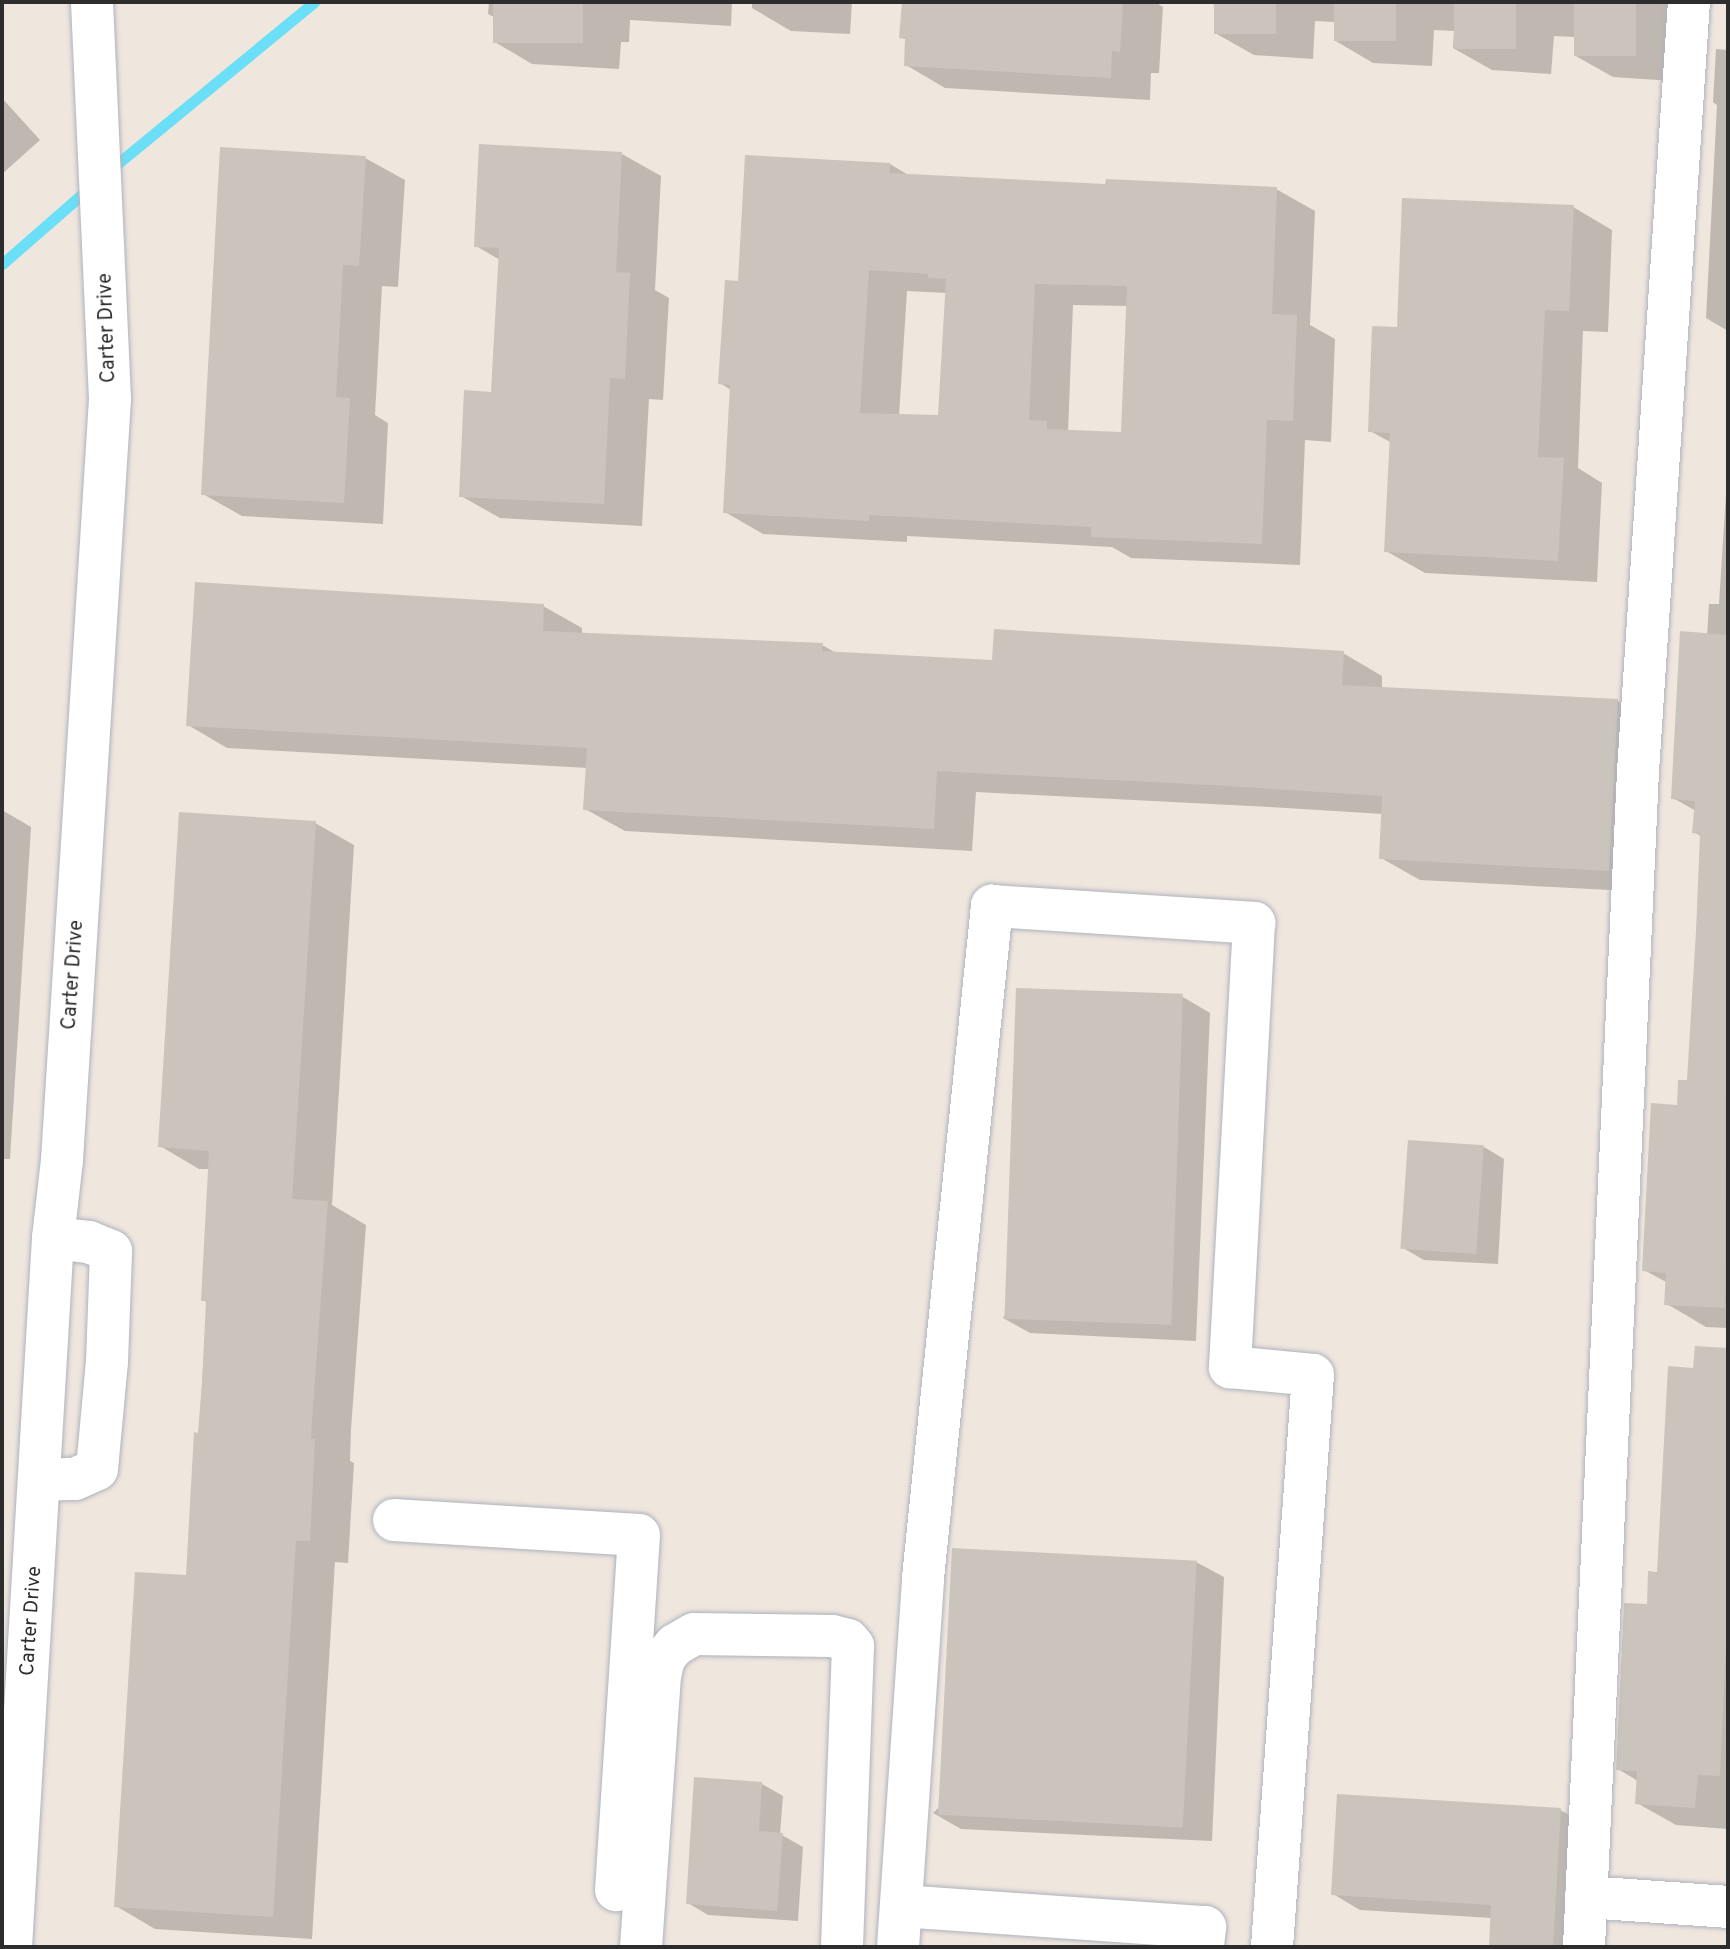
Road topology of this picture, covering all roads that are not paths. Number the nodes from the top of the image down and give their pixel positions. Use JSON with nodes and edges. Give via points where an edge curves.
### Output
{"nodes":[{"id":1,"x":92,"y":2,"type":"edge"},
{"id":2,"x":1689,"y":2,"type":"edge"},
{"id":3,"x":53,"y":1238,"type":"junction"},
{"id":4,"x":41,"y":1480,"type":"junction"},
{"id":5,"x":394,"y":1520,"type":"dead end"},
{"id":6,"x":1586,"y":1897,"type":"junction"},
{"id":7,"x":1728,"y":1907,"type":"edge"},
{"id":8,"x":900,"y":1927,"type":"edge"},
{"id":9,"x":11,"y":1947,"type":"edge"},
{"id":10,"x":613,"y":1947,"type":"edge"},
{"id":11,"x":641,"y":1947,"type":"edge"},
{"id":12,"x":842,"y":1947,"type":"edge"},
{"id":13,"x":1203,"y":1947,"type":"edge"},
{"id":14,"x":1272,"y":1947,"type":"edge"},
{"id":15,"x":1584,"y":1947,"type":"edge"}],
"edges":[{"from":1,"to":3,"type":"street","name":"Carter Drive","via":[[110,399]]},
{"from":2,"to":6,"type":"street","via":[[1638,771]]},
{"from":3,"to":4,"type":"street","name":"Carter Drive"},
{"from":3,"to":4,"type":"street","via":[[111,1251],[107,1346],[97,1469],[75,1479]]},
{"from":4,"to":9,"type":"street","name":"Carter Drive"},
{"from":5,"to":10,"type":"street","via":[[639,1535]]},
{"from":6,"to":7,"type":"street"},
{"from":6,"to":15,"type":"street"},
{"from":8,"to":13,"type":"street","via":[[1205,1927]]},
{"from":8,"to":14,"type":"street","via":[[923,1578],[992,906],[1254,923],[1230,1367],[1313,1375]]},
{"from":11,"to":12,"type":"street","via":[[660,1676],[664,1658],[694,1634],[832,1636],[853,1646]]}]}
